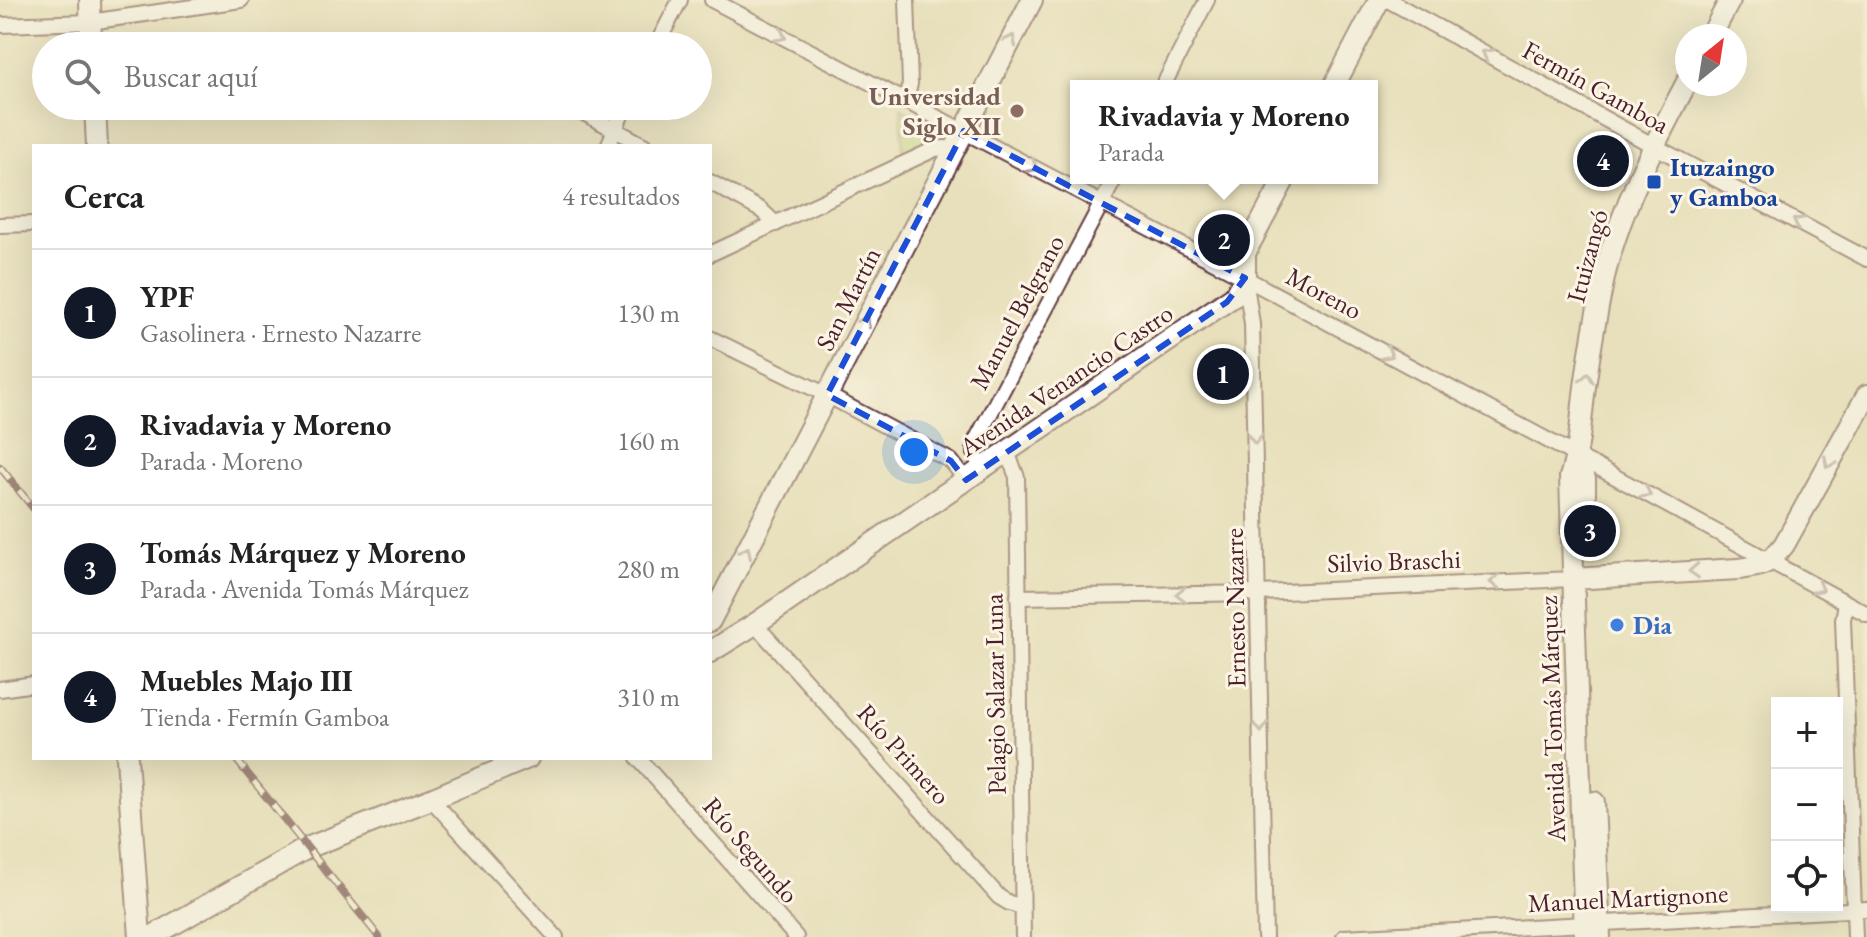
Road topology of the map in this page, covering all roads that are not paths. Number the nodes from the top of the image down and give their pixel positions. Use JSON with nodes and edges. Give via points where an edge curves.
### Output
{"nodes":[{"id":1,"x":90,"y":0,"type":"edge"},
{"id":2,"x":241,"y":0,"type":"edge"},
{"id":3,"x":680,"y":0,"type":"edge"},
{"id":4,"x":712,"y":0,"type":"edge"},
{"id":5,"x":907,"y":0,"type":"edge"},
{"id":6,"x":1032,"y":0,"type":"edge"},
{"id":7,"x":1207,"y":0,"type":"edge"},
{"id":8,"x":1379,"y":0,"type":"edge"},
{"id":9,"x":1388,"y":0,"type":"edge"},
{"id":10,"x":1730,"y":0,"type":"edge"},
{"id":11,"x":90,"y":22,"type":"junction"},
{"id":12,"x":1717,"y":24,"type":"edge"},
{"id":13,"x":0,"y":25,"type":"edge"},
{"id":14,"x":90,"y":32,"type":"edge"},
{"id":15,"x":663,"y":32,"type":"edge"},
{"id":16,"x":1166,"y":80,"type":"edge"},
{"id":17,"x":1337,"y":80,"type":"edge"},
{"id":18,"x":1680,"y":96,"type":"edge"},
{"id":19,"x":906,"y":100,"type":"junction"},
{"id":20,"x":96,"y":120,"type":"edge"},
{"id":21,"x":597,"y":120,"type":"edge"},
{"id":22,"x":618,"y":120,"type":"edge"},
{"id":23,"x":614,"y":129,"type":"junction"},
{"id":24,"x":964,"y":131,"type":"junction"},
{"id":25,"x":97,"y":144,"type":"edge"},
{"id":26,"x":609,"y":144,"type":"edge"},
{"id":27,"x":641,"y":144,"type":"edge"},
{"id":28,"x":1654,"y":146,"type":"junction"},
{"id":29,"x":953,"y":151,"type":"junction"},
{"id":30,"x":712,"y":183,"type":"edge"},
{"id":31,"x":1112,"y":184,"type":"edge"},
{"id":32,"x":1282,"y":184,"type":"edge"},
{"id":33,"x":1102,"y":203,"type":"junction"},
{"id":34,"x":32,"y":224,"type":"edge"},
{"id":35,"x":776,"y":224,"type":"junction"},
{"id":36,"x":0,"y":225,"type":"edge"},
{"id":37,"x":712,"y":253,"type":"edge"},
{"id":38,"x":1867,"y":259,"type":"edge"},
{"id":39,"x":1245,"y":278,"type":"junction"},
{"id":40,"x":712,"y":339,"type":"edge"},
{"id":41,"x":827,"y":395,"type":"junction"},
{"id":42,"x":1867,"y":395,"type":"edge"},
{"id":43,"x":1007,"y":452,"type":"junction"},
{"id":44,"x":1577,"y":456,"type":"junction"},
{"id":45,"x":974,"y":475,"type":"junction"},
{"id":46,"x":1770,"y":561,"type":"junction"},
{"id":47,"x":1579,"y":578,"type":"junction"},
{"id":48,"x":1259,"y":593,"type":"junction"},
{"id":49,"x":1018,"y":597,"type":"junction"},
{"id":50,"x":1846,"y":603,"type":"junction"},
{"id":51,"x":1867,"y":614,"type":"edge"},
{"id":52,"x":712,"y":617,"type":"edge"},
{"id":53,"x":755,"y":624,"type":"junction"},
{"id":54,"x":712,"y":651,"type":"edge"},
{"id":55,"x":32,"y":684,"type":"edge"},
{"id":56,"x":0,"y":689,"type":"edge"},
{"id":57,"x":127,"y":760,"type":"edge"},
{"id":58,"x":523,"y":760,"type":"edge"},
{"id":59,"x":640,"y":760,"type":"edge"},
{"id":60,"x":431,"y":799,"type":"junction"},
{"id":61,"x":1022,"y":907,"type":"junction"},
{"id":62,"x":1860,"y":910,"type":"edge"},
{"id":63,"x":1592,"y":930,"type":"edge"},
{"id":64,"x":140,"y":937,"type":"edge"},
{"id":65,"x":151,"y":937,"type":"edge"},
{"id":66,"x":556,"y":937,"type":"edge"},
{"id":67,"x":796,"y":937,"type":"edge"},
{"id":68,"x":1023,"y":937,"type":"edge"},
{"id":69,"x":1265,"y":937,"type":"edge"},
{"id":70,"x":1344,"y":937,"type":"edge"},
{"id":71,"x":1855,"y":937,"type":"edge"}],
"edges":[{"from":1,"to":11,"type":"street"},
{"from":2,"to":11,"type":"street"},
{"from":3,"to":15,"type":"street"},
{"from":4,"to":19,"type":"street","name":"Moreno","one_way":true},
{"from":5,"to":19,"type":"street"},
{"from":24,"to":6,"type":"street","name":"San Martín","one_way":true},
{"from":7,"to":16,"type":"street"},
{"from":8,"to":17,"type":"street"},
{"from":28,"to":9,"type":"street","name":"Fermín Gamboa","one_way":true},
{"from":10,"to":12,"type":"street"},
{"from":11,"to":13,"type":"street"},
{"from":11,"to":14,"type":"street"},
{"from":18,"to":28,"type":"street","name":"Ituizangó"},
{"from":19,"to":24,"type":"street","name":"Moreno"},
{"from":20,"to":25,"type":"street"},
{"from":21,"to":23,"type":"street"},
{"from":22,"to":23,"type":"street"},
{"from":23,"to":26,"type":"street"},
{"from":23,"to":27,"type":"street"},
{"from":24,"to":29,"type":"street","name":"San Martín"},
{"from":24,"to":33,"type":"street","name":"Moreno","one_way":true},
{"from":38,"to":28,"type":"street","name":"Fermín Gamboa","one_way":true},
{"from":44,"to":28,"type":"street","name":"Ituizangó","one_way":true,"via":[[1605,274]]},
{"from":29,"to":35,"type":"street","via":[[935,149]]},
{"from":41,"to":29,"type":"street","name":"San Martín","one_way":true},
{"from":30,"to":35,"type":"street"},
{"from":31,"to":33,"type":"street","name":"Manuel Belgrano"},
{"from":32,"to":39,"type":"street","via":[[1245,254]]},
{"from":33,"to":39,"type":"street","name":"Moreno"},
{"from":33,"to":45,"type":"street","name":"Manuel Belgrano","via":[[974,444]]},
{"from":34,"to":36,"type":"street"},
{"from":35,"to":37,"type":"street"},
{"from":39,"to":43,"type":"street","name":"Avenida Venancio Castro","via":[[1227,302]]},
{"from":39,"to":44,"type":"street","name":"Moreno","one_way":true},
{"from":39,"to":48,"type":"street","name":"Ernesto Nazarre","one_way":true,"via":[[1252,324]]},
{"from":40,"to":41,"type":"street"},
{"from":41,"to":45,"type":"street"},
{"from":52,"to":41,"type":"street","name":"San Martín","one_way":true},
{"from":42,"to":46,"type":"street","one_way":true,"via":[[1784,545]]},
{"from":43,"to":45,"type":"street","name":"Avenida Venancio Castro"},
{"from":43,"to":49,"type":"street","name":"Pelagio Salazar Luna","via":[[1017,477]]},
{"from":44,"to":46,"type":"street","name":"Moreno","one_way":true},
{"from":44,"to":47,"type":"street","name":"Avenida Tomás Márquez","via":[[1570,477]]},
{"from":45,"to":53,"type":"street","name":"Avenida Venancio Castro"},
{"from":46,"to":47,"type":"street","name":"Silvio Braschi","one_way":true,"via":[[1738,569]]},
{"from":46,"to":50,"type":"street","name":"Moreno","one_way":true},
{"from":47,"to":48,"type":"street","name":"Silvio Braschi","one_way":true},
{"from":47,"to":63,"type":"street","name":"Avenida Tomás Márquez"},
{"from":48,"to":49,"type":"street","name":"Silvio Braschi","one_way":true},
{"from":48,"to":69,"type":"street","name":"Ernesto Nazarre","one_way":true},
{"from":49,"to":61,"type":"street","name":"Pelagio Salazar Luna"},
{"from":50,"to":51,"type":"street","name":"Moreno"},
{"from":50,"to":62,"type":"street"},
{"from":53,"to":54,"type":"street","name":"Avenida Venancio Castro"},
{"from":53,"to":61,"type":"street","name":"Río Primero","via":[[999,897]]},
{"from":55,"to":56,"type":"street"},
{"from":57,"to":64,"type":"street"},
{"from":58,"to":60,"type":"street"},
{"from":59,"to":67,"type":"street","name":"Río Segundo"},
{"from":60,"to":65,"type":"street","via":[[307,848]]},
{"from":60,"to":66,"type":"street"},
{"from":61,"to":68,"type":"street","name":"Pelagio Salazar Luna"},
{"from":62,"to":63,"type":"street","name":"Manuel Martignone"},
{"from":62,"to":71,"type":"street"},
{"from":63,"to":70,"type":"street","name":"Manuel Martignone"}]}
